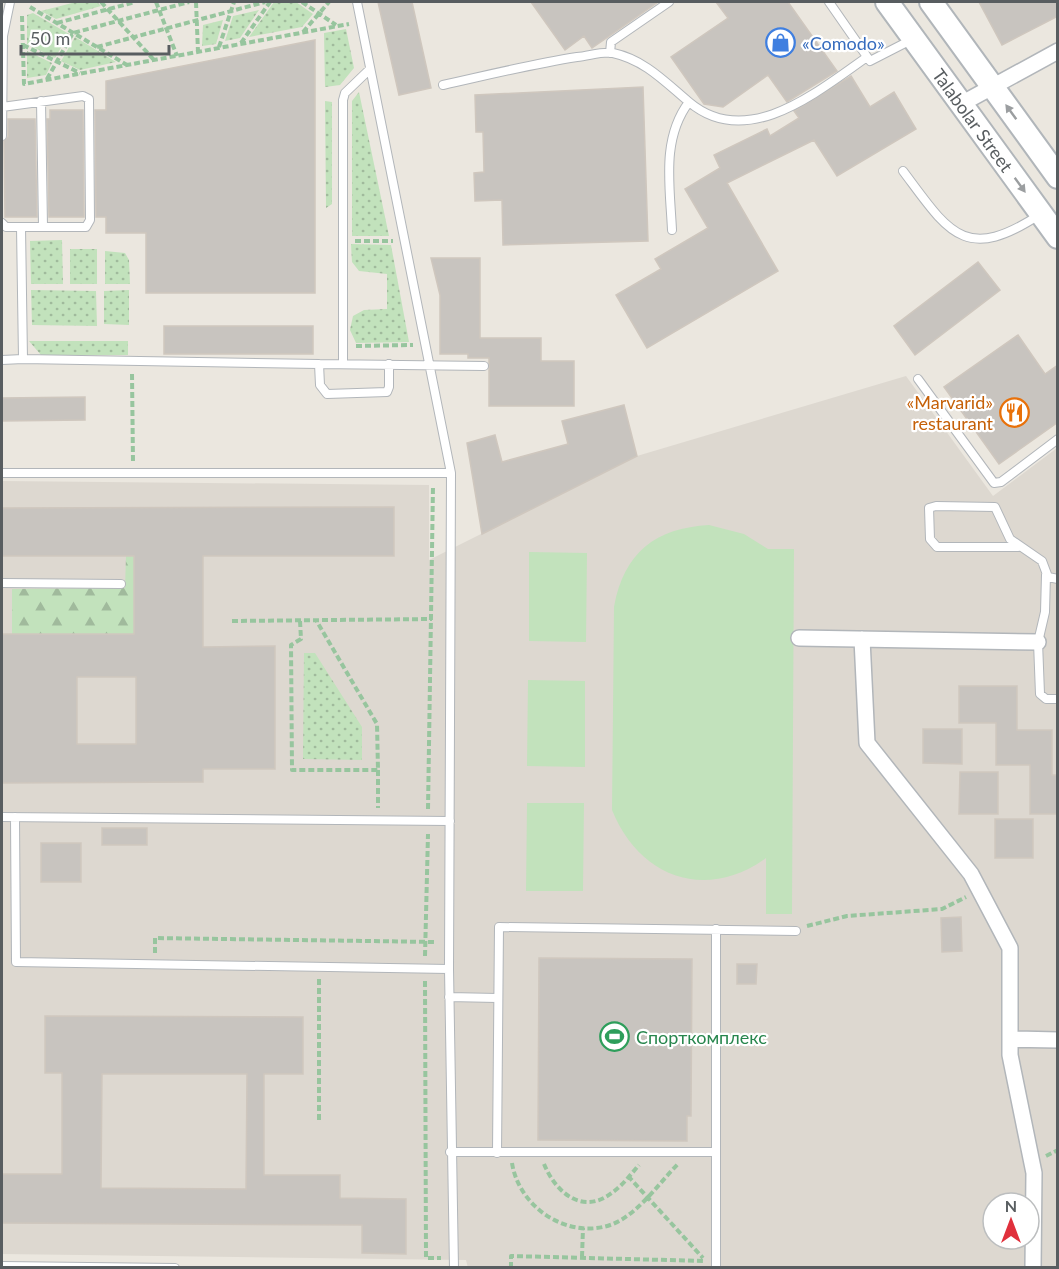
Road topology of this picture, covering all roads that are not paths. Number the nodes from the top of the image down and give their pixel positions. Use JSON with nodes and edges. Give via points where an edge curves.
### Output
{"nodes":[{"id":1,"x":10,"y":2,"type":"edge"},
{"id":2,"x":357,"y":2,"type":"edge"},
{"id":3,"x":669,"y":2,"type":"edge"},
{"id":4,"x":829,"y":2,"type":"edge"},
{"id":5,"x":887,"y":2,"type":"edge"},
{"id":6,"x":931,"y":2,"type":"edge"},
{"id":7,"x":2,"y":26,"type":"edge"},
{"id":8,"x":3,"y":36,"type":"junction"},
{"id":9,"x":914,"y":38,"type":"junction"},
{"id":10,"x":1058,"y":51,"type":"edge"},
{"id":11,"x":610,"y":53,"type":"junction"},
{"id":12,"x":867,"y":57,"type":"junction"},
{"id":13,"x":370,"y":69,"type":"junction"},
{"id":14,"x":443,"y":85,"type":"dead end"},
{"id":15,"x":992,"y":87,"type":"junction"},
{"id":16,"x":41,"y":101,"type":"junction"},
{"id":17,"x":689,"y":102,"type":"junction"},
{"id":18,"x":961,"y":104,"type":"junction"},
{"id":19,"x":2,"y":107,"type":"edge"},
{"id":20,"x":2,"y":136,"type":"edge"},
{"id":21,"x":903,"y":171,"type":"dead end"},
{"id":22,"x":1058,"y":177,"type":"edge"},
{"id":23,"x":1041,"y":214,"type":"junction"},
{"id":24,"x":2,"y":223,"type":"edge"},
{"id":25,"x":21,"y":227,"type":"junction"},
{"id":26,"x":43,"y":227,"type":"junction"},
{"id":27,"x":672,"y":230,"type":"dead end"},
{"id":28,"x":1058,"y":237,"type":"edge"},
{"id":29,"x":23,"y":359,"type":"junction"},
{"id":30,"x":2,"y":360,"type":"edge"},
{"id":31,"x":319,"y":364,"type":"junction"},
{"id":32,"x":344,"y":364,"type":"junction"},
{"id":33,"x":389,"y":364,"type":"junction"},
{"id":34,"x":430,"y":364,"type":"junction"},
{"id":35,"x":484,"y":366,"type":"dead end"},
{"id":36,"x":918,"y":379,"type":"dead end"},
{"id":37,"x":1058,"y":439,"type":"edge"},
{"id":38,"x":2,"y":473,"type":"edge"},
{"id":39,"x":451,"y":473,"type":"junction"},
{"id":40,"x":1018,"y":547,"type":"junction"},
{"id":41,"x":1046,"y":574,"type":"junction"},
{"id":42,"x":1058,"y":579,"type":"edge"},
{"id":43,"x":2,"y":583,"type":"edge"},
{"id":44,"x":121,"y":584,"type":"dead end"},
{"id":45,"x":799,"y":638,"type":"dead end"},
{"id":46,"x":862,"y":639,"type":"junction"},
{"id":47,"x":1038,"y":642,"type":"junction"},
{"id":48,"x":1058,"y":699,"type":"edge"},
{"id":49,"x":2,"y":817,"type":"edge"},
{"id":50,"x":15,"y":817,"type":"junction"},
{"id":51,"x":450,"y":821,"type":"junction"},
{"id":52,"x":716,"y":929,"type":"junction"},
{"id":53,"x":796,"y":931,"type":"road end"},
{"id":54,"x":448,"y":969,"type":"junction"},
{"id":55,"x":449,"y":997,"type":"junction"},
{"id":56,"x":497,"y":998,"type":"junction"},
{"id":57,"x":1010,"y":1039,"type":"junction"},
{"id":58,"x":1058,"y":1040,"type":"edge"},
{"id":59,"x":450,"y":1152,"type":"junction"},
{"id":60,"x":715,"y":1152,"type":"junction"},
{"id":61,"x":496,"y":1153,"type":"junction"},
{"id":62,"x":716,"y":1264,"type":"edge"},
{"id":63,"x":2,"y":1266,"type":"edge"},
{"id":64,"x":56,"y":1266,"type":"edge"},
{"id":65,"x":175,"y":1268,"type":"edge"},
{"id":66,"x":454,"y":1268,"type":"edge"},
{"id":67,"x":1033,"y":1268,"type":"edge"}],
"edges":[{"from":1,"to":8,"type":"lane"},
{"from":2,"to":13,"type":"lane"},
{"from":3,"to":11,"type":"lane","via":[[611,42]]},
{"from":4,"to":12,"type":"lane"},
{"from":5,"to":9,"type":"main road","name":"Talabolar Street"},
{"from":6,"to":15,"type":"main road","name":"Talabolar Street"},
{"from":7,"to":8,"type":"lane"},
{"from":8,"to":19,"type":"lane"},
{"from":9,"to":12,"type":"lane","via":[[874,61]]},
{"from":9,"to":18,"type":"main road","name":"Talabolar Street"},
{"from":10,"to":15,"type":"street"},
{"from":11,"to":14,"type":"lane"},
{"from":11,"to":17,"type":"lane","via":[[635,59],[648,67]]},
{"from":12,"to":17,"type":"lane","via":[[787,109],[762,118],[722,120]]},
{"from":13,"to":32,"type":"lane","via":[[345,93],[343,100]]},
{"from":13,"to":34,"type":"lane"},
{"from":15,"to":18,"type":"street"},
{"from":22,"to":15,"type":"main road","name":"Talabolar Street","one_way":true},
{"from":16,"to":19,"type":"lane"},
{"from":16,"to":26,"type":"lane"},
{"from":16,"to":26,"type":"lane","via":[[87,96],[90,102],[90,224]]},
{"from":17,"to":27,"type":"lane","via":[[676,119],[671,139]]},
{"from":18,"to":23,"type":"main road","name":"Talabolar Street","one_way":true},
{"from":19,"to":20,"type":"lane"},
{"from":21,"to":23,"type":"lane","via":[[944,224],[968,237],[992,239],[1008,234]]},
{"from":23,"to":28,"type":"main road","name":"Talabolar Street"},
{"from":24,"to":25,"type":"lane","via":[[6,227]]},
{"from":25,"to":26,"type":"lane"},
{"from":25,"to":29,"type":"lane"},
{"from":29,"to":30,"type":"lane"},
{"from":29,"to":31,"type":"lane"},
{"from":31,"to":32,"type":"lane"},
{"from":31,"to":33,"type":"lane","via":[[320,385],[327,394],[387,392]]},
{"from":32,"to":33,"type":"lane"},
{"from":33,"to":34,"type":"lane"},
{"from":34,"to":35,"type":"lane"},
{"from":34,"to":39,"type":"lane"},
{"from":36,"to":37,"type":"lane","via":[[994,483],[1001,482]]},
{"from":38,"to":39,"type":"lane"},
{"from":39,"to":51,"type":"lane"},
{"from":40,"to":40,"type":"lane","via":[[937,547],[930,539],[929,508],[992,506]]},
{"from":40,"to":41,"type":"lane","via":[[1042,561]]},
{"from":41,"to":42,"type":"lane"},
{"from":41,"to":47,"type":"lane","via":[[1045,612]]},
{"from":43,"to":44,"type":"lane"},
{"from":45,"to":46,"type":"street"},
{"from":46,"to":47,"type":"street"},
{"from":46,"to":57,"type":"street","via":[[867,743],[980,889],[1010,948]]},
{"from":47,"to":48,"type":"lane","via":[[1040,694],[1046,699]]},
{"from":49,"to":50,"type":"lane"},
{"from":50,"to":51,"type":"lane"},
{"from":50,"to":54,"type":"lane","via":[[16,962]]},
{"from":51,"to":54,"type":"lane"},
{"from":52,"to":53,"type":"lane"},
{"from":52,"to":56,"type":"lane","via":[[502,926],[497,931]]},
{"from":52,"to":60,"type":"lane"},
{"from":54,"to":55,"type":"lane"},
{"from":55,"to":56,"type":"lane"},
{"from":55,"to":59,"type":"lane"},
{"from":56,"to":61,"type":"lane"},
{"from":57,"to":58,"type":"street"},
{"from":57,"to":67,"type":"street","via":[[1011,1064],[1034,1173]]},
{"from":59,"to":61,"type":"lane"},
{"from":59,"to":66,"type":"lane"},
{"from":60,"to":61,"type":"lane"},
{"from":60,"to":62,"type":"lane"},
{"from":63,"to":64,"type":"lane"},
{"from":64,"to":65,"type":"lane"}]}
